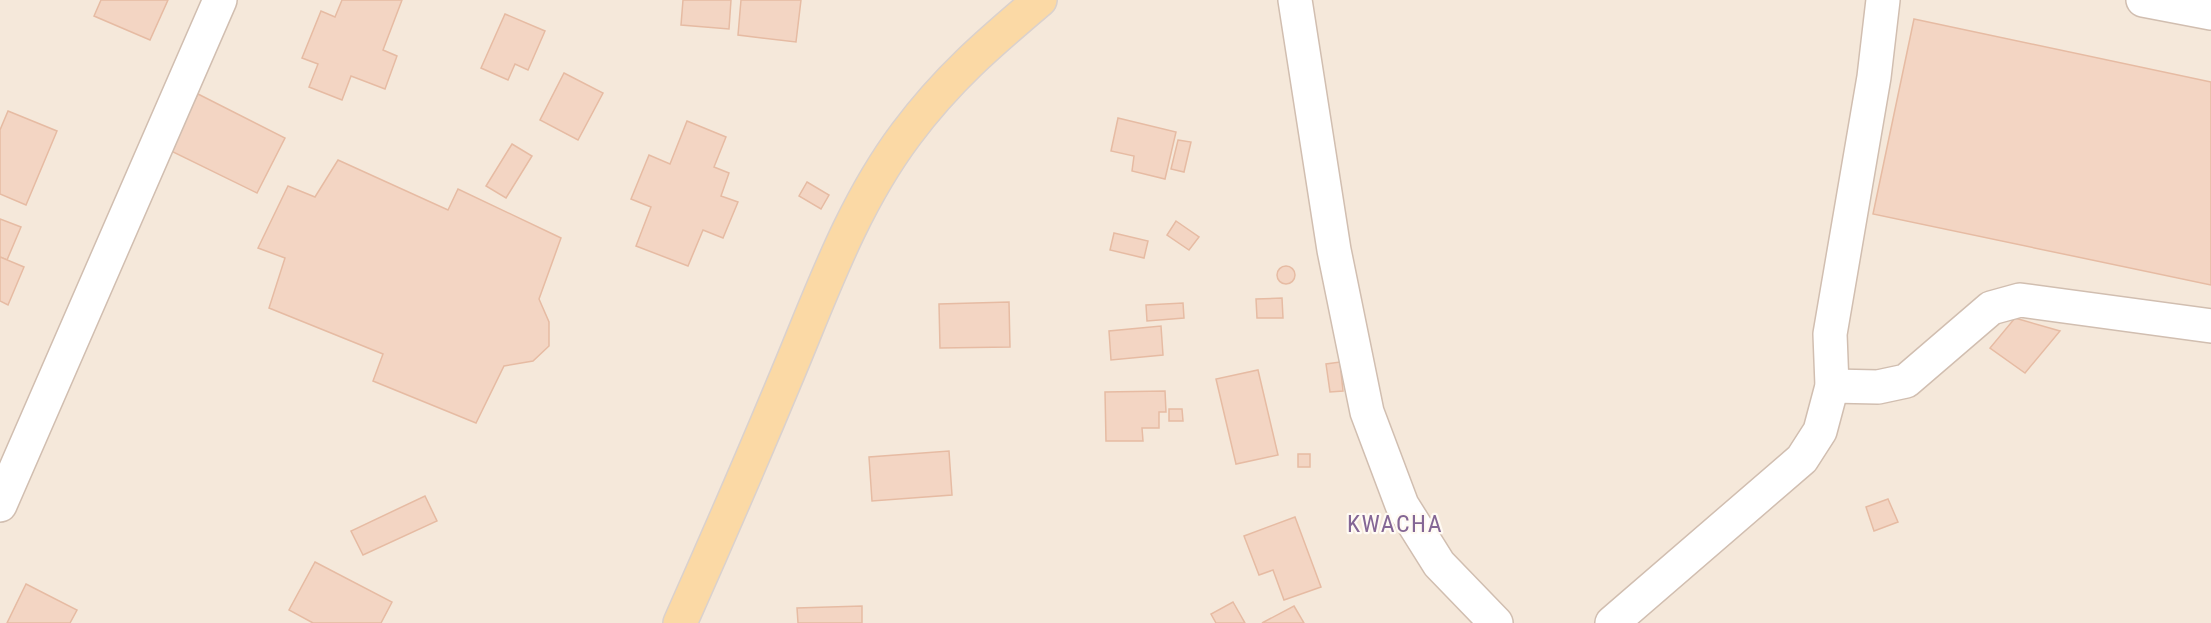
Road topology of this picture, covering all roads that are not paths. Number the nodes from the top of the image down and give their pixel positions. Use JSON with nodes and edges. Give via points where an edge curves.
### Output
{"nodes":[{"id":1,"x":220,"y":0,"type":"edge"},
{"id":2,"x":1040,"y":0,"type":"edge"},
{"id":3,"x":1295,"y":0,"type":"edge"},
{"id":4,"x":1883,"y":0,"type":"edge"},
{"id":5,"x":2144,"y":0,"type":"edge"},
{"id":6,"x":2211,"y":13,"type":"edge"},
{"id":7,"x":2211,"y":326,"type":"edge"},
{"id":8,"x":1832,"y":386,"type":"junction"},
{"id":9,"x":0,"y":505,"type":"edge"},
{"id":10,"x":680,"y":623,"type":"edge"},
{"id":11,"x":1496,"y":623,"type":"edge"},
{"id":12,"x":1612,"y":623,"type":"edge"}],
"edges":[{"from":1,"to":9,"type":"street"},
{"from":2,"to":10,"type":"main road","via":[[952,76],[876,181],[843,241]]},
{"from":3,"to":11,"type":"street","via":[[1334,250],[1367,412],[1402,505],[1439,564]]},
{"from":4,"to":8,"type":"street","via":[[1875,77],[1830,334]]},
{"from":5,"to":6,"type":"street"},
{"from":7,"to":8,"type":"street","via":[[2020,300],[1991,308],[1906,381],[1878,387]]},
{"from":8,"to":12,"type":"street","via":[[1820,431],[1802,459]]}]}
